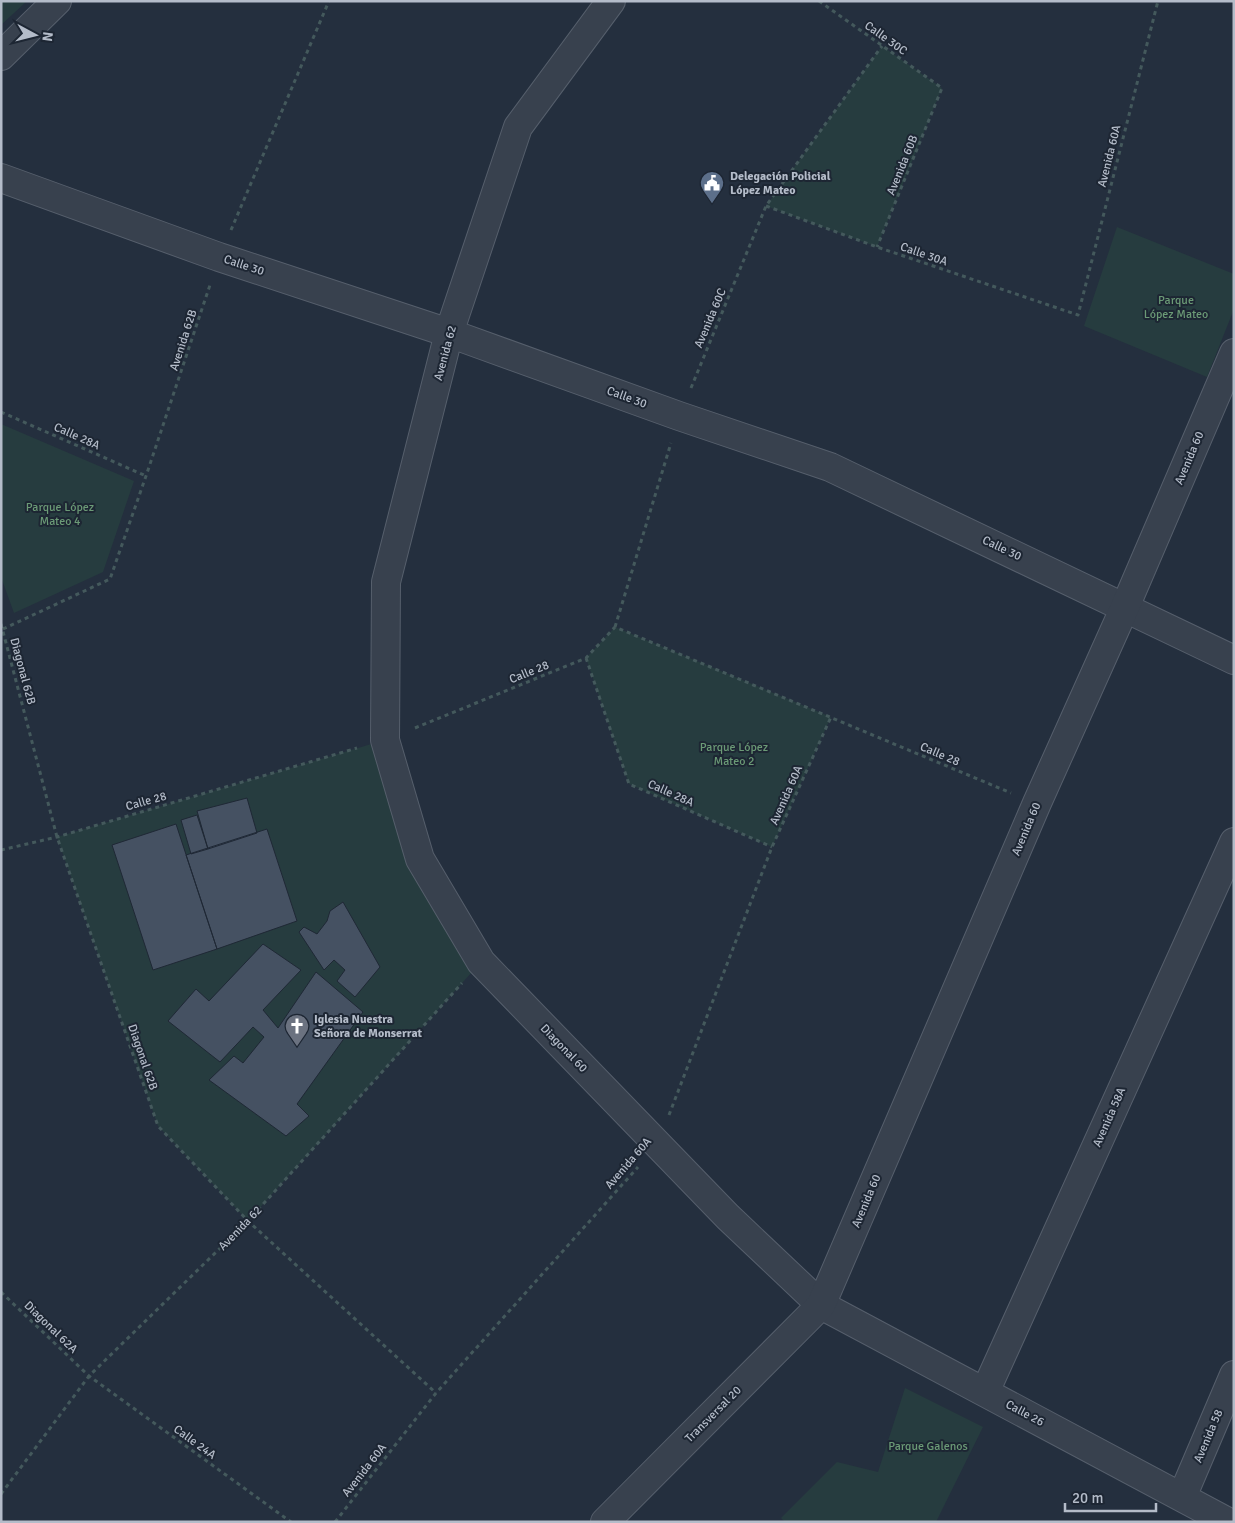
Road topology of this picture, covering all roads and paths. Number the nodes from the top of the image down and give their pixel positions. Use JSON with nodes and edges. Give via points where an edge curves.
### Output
{"nodes":[{"id":1,"x":57,"y":1,"type":"edge"},
{"id":2,"x":329,"y":1,"type":"edge"},
{"id":3,"x":611,"y":1,"type":"edge"},
{"id":4,"x":819,"y":1,"type":"edge"},
{"id":5,"x":1158,"y":1,"type":"edge"},
{"id":6,"x":882,"y":46,"type":"junction"},
{"id":7,"x":1,"y":56,"type":"edge"},
{"id":8,"x":942,"y":88,"type":"joint"},
{"id":9,"x":1,"y":178,"type":"edge"},
{"id":10,"x":766,"y":206,"type":"junction"},
{"id":11,"x":877,"y":247,"type":"junction"},
{"id":12,"x":219,"y":257,"type":"junction"},
{"id":13,"x":1078,"y":315,"type":"joint"},
{"id":14,"x":449,"y":333,"type":"junction"},
{"id":15,"x":1234,"y":353,"type":"edge"},
{"id":16,"x":1,"y":412,"type":"edge"},
{"id":17,"x":679,"y":416,"type":"junction"},
{"id":18,"x":146,"y":476,"type":"junction"},
{"id":19,"x":1125,"y":607,"type":"junction"},
{"id":20,"x":2,"y":627,"type":"edge"},
{"id":21,"x":614,"y":627,"type":"junction"},
{"id":22,"x":586,"y":658,"type":"junction"},
{"id":23,"x":1234,"y":660,"type":"edge"},
{"id":24,"x":831,"y":717,"type":"junction"},
{"id":25,"x":385,"y":740,"type":"junction"},
{"id":26,"x":1037,"y":804,"type":"junction"},
{"id":27,"x":57,"y":837,"type":"junction"},
{"id":28,"x":1234,"y":842,"type":"edge"},
{"id":29,"x":772,"y":847,"type":"junction"},
{"id":30,"x":1,"y":850,"type":"edge"},
{"id":31,"x":481,"y":962,"type":"junction"},
{"id":32,"x":658,"y":1144,"type":"junction"},
{"id":33,"x":248,"y":1221,"type":"junction"},
{"id":34,"x":1,"y":1292,"type":"edge"},
{"id":35,"x":821,"y":1306,"type":"junction"},
{"id":36,"x":1234,"y":1375,"type":"edge"},
{"id":37,"x":89,"y":1376,"type":"junction"},
{"id":38,"x":985,"y":1392,"type":"junction"},
{"id":39,"x":436,"y":1394,"type":"junction"},
{"id":40,"x":1,"y":1494,"type":"edge"},
{"id":41,"x":1182,"y":1497,"type":"junction"},
{"id":42,"x":291,"y":1522,"type":"edge"},
{"id":43,"x":335,"y":1522,"type":"edge"},
{"id":44,"x":605,"y":1522,"type":"edge"},
{"id":45,"x":1228,"y":1522,"type":"edge"}],
"edges":[{"from":1,"to":7,"type":"street"},
{"from":2,"to":12,"type":"path","name":"Avenida 62B"},
{"from":3,"to":14,"type":"street","name":"Avenida 62","via":[[518,127]]},
{"from":4,"to":6,"type":"path","name":"Calle 30C"},
{"from":5,"to":13,"type":"path","name":"Avenida 60A"},
{"from":6,"to":8,"type":"path","name":"Calle 30C"},
{"from":6,"to":10,"type":"path","name":"Avenida 60C"},
{"from":8,"to":11,"type":"path","name":"Avenida 60B"},
{"from":9,"to":12,"type":"street","name":"Calle 30"},
{"from":10,"to":11,"type":"path","name":"Calle 30A"},
{"from":10,"to":17,"type":"path","name":"Avenida 60C"},
{"from":11,"to":13,"type":"path","name":"Calle 30A"},
{"from":12,"to":14,"type":"street","name":"Calle 30"},
{"from":12,"to":18,"type":"path","name":"Avenida 62B"},
{"from":14,"to":17,"type":"street","name":"Calle 30"},
{"from":14,"to":25,"type":"street","name":"Avenida 62","via":[[386,582]]},
{"from":15,"to":19,"type":"street","name":"Avenida 60"},
{"from":16,"to":18,"type":"path","name":"Calle 28A"},
{"from":17,"to":19,"type":"street","name":"Calle 30","via":[[830,467]]},
{"from":17,"to":21,"type":"path","name":"Avenida 60C"},
{"from":18,"to":20,"type":"path","name":"Avenida 62B","via":[[110,579]]},
{"from":19,"to":23,"type":"street","name":"Calle 30"},
{"from":19,"to":26,"type":"street","name":"Avenida 60"},
{"from":20,"to":27,"type":"path","name":"Diagonal 62B"},
{"from":21,"to":22,"type":"path","name":"Calle 28"},
{"from":21,"to":24,"type":"path","name":"Calle 28"},
{"from":22,"to":25,"type":"path","name":"Calle 28"},
{"from":22,"to":29,"type":"path","name":"Calle 28A","via":[[629,784]]},
{"from":24,"to":26,"type":"path","name":"Calle 28"},
{"from":24,"to":29,"type":"path","name":"Avenida 60A"},
{"from":25,"to":27,"type":"path","name":"Calle 28"},
{"from":25,"to":31,"type":"street","name":"Diagonal 60","via":[[420,860]]},
{"from":26,"to":35,"type":"street","name":"Avenida 60"},
{"from":27,"to":30,"type":"path","name":"Calle 28"},
{"from":27,"to":33,"type":"path","name":"Diagonal 62B","via":[[158,1126]]},
{"from":28,"to":38,"type":"street","name":"Avenida 58A"},
{"from":29,"to":32,"type":"path","name":"Avenida 60A"},
{"from":31,"to":32,"type":"street","name":"Diagonal 60"},
{"from":31,"to":33,"type":"path","name":"Avenida 62"},
{"from":32,"to":35,"type":"street","name":"Diagonal 60"},
{"from":32,"to":39,"type":"path","name":"Avenida 60A"},
{"from":33,"to":37,"type":"path","name":"Avenida 62"},
{"from":33,"to":39,"type":"path","name":"Diagonal 62B"},
{"from":34,"to":37,"type":"path","name":"Diagonal 62A"},
{"from":35,"to":38,"type":"street","name":"Calle 26"},
{"from":35,"to":44,"type":"street","name":"Transversal 20"},
{"from":36,"to":41,"type":"street","name":"Avenida 58"},
{"from":37,"to":40,"type":"path","name":"Avenida 62"},
{"from":37,"to":42,"type":"path","name":"Calle 24A"},
{"from":38,"to":41,"type":"street","name":"Calle 26"},
{"from":39,"to":43,"type":"path","name":"Avenida 60A"},
{"from":41,"to":45,"type":"street","name":"Calle 26"}]}
